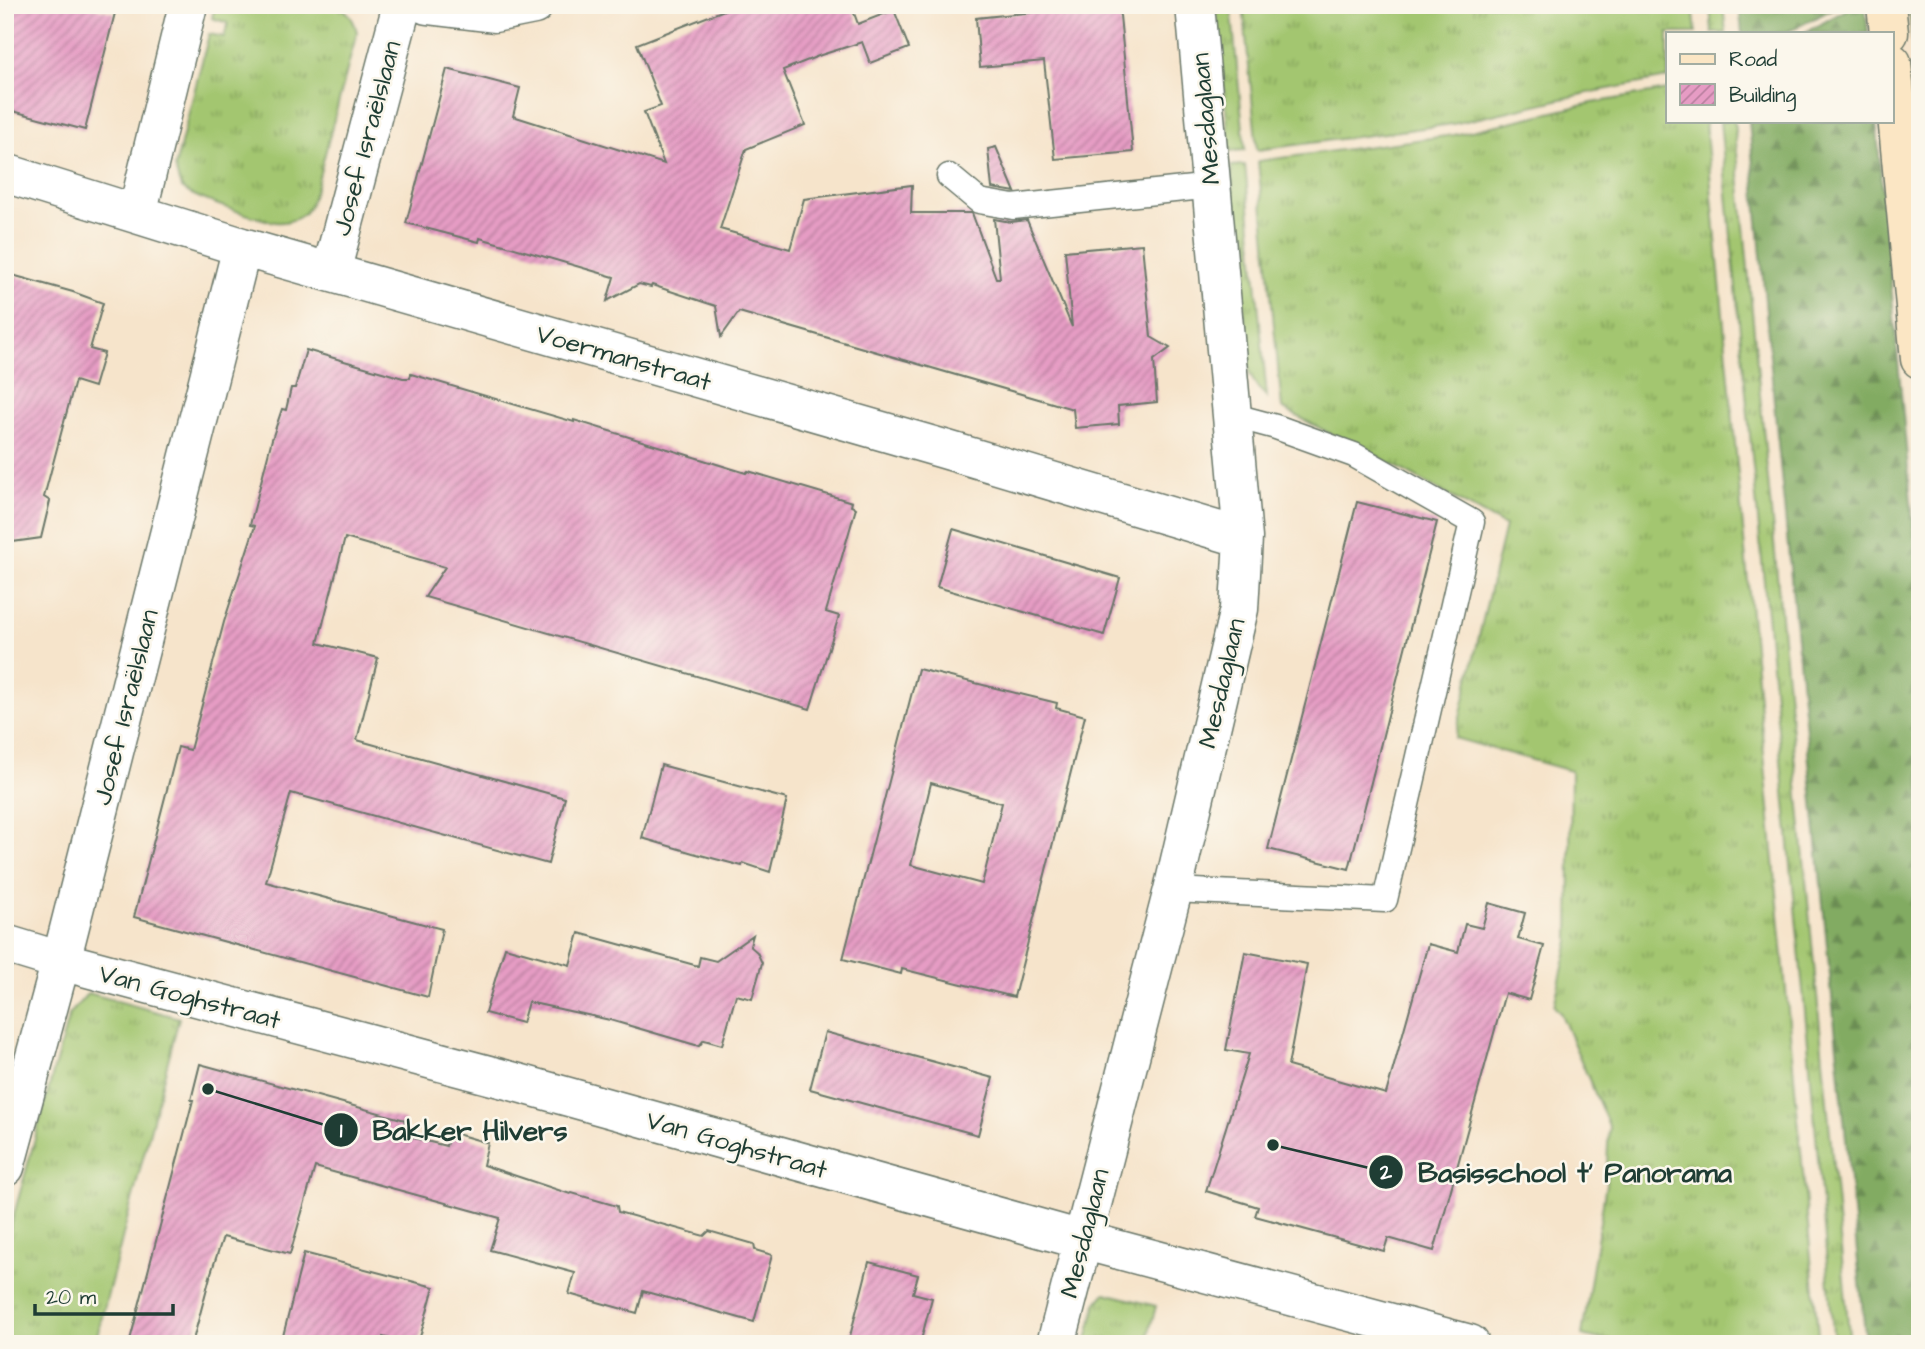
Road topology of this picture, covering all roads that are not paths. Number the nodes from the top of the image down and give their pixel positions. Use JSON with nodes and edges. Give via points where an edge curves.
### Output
{"nodes":[{"id":1,"x":188,"y":5,"type":"edge"},
{"id":2,"x":402,"y":5,"type":"edge"},
{"id":3,"x":427,"y":5,"type":"edge"},
{"id":4,"x":534,"y":5,"type":"edge"},
{"id":5,"x":1195,"y":5,"type":"edge"},
{"id":6,"x":1886,"y":5,"type":"edge"},
{"id":7,"x":1889,"y":32,"type":"edge"},
{"id":8,"x":1894,"y":84,"type":"edge"},
{"id":9,"x":5,"y":173,"type":"edge"},
{"id":10,"x":949,"y":176,"type":"dead end"},
{"id":11,"x":1212,"y":186,"type":"junction"},
{"id":12,"x":137,"y":214,"type":"junction"},
{"id":13,"x":242,"y":247,"type":"junction"},
{"id":14,"x":331,"y":272,"type":"junction"},
{"id":15,"x":1920,"y":359,"type":"edge"},
{"id":16,"x":1231,"y":415,"type":"junction"},
{"id":17,"x":1243,"y":538,"type":"junction"},
{"id":18,"x":1173,"y":890,"type":"junction"},
{"id":19,"x":5,"y":944,"type":"edge"},
{"id":20,"x":61,"y":961,"type":"junction"},
{"id":21,"x":5,"y":1167,"type":"edge"},
{"id":22,"x":1082,"y":1240,"type":"junction"},
{"id":23,"x":1056,"y":1344,"type":"edge"},
{"id":24,"x":1470,"y":1344,"type":"edge"}],
"edges":[{"from":1,"to":12,"type":"street"},
{"from":2,"to":14,"type":"street","name":"Josef Israëlslaan"},
{"from":3,"to":4,"type":"street","via":[[494,13]]},
{"from":5,"to":11,"type":"street","name":"Mesdaglaan"},
{"from":6,"to":7,"type":"main road"},
{"from":8,"to":15,"type":"main road"},
{"from":9,"to":12,"type":"street","name":"Voermanstraat"},
{"from":10,"to":11,"type":"lane","via":[[979,201],[1013,207]]},
{"from":11,"to":16,"type":"street","name":"Mesdaglaan"},
{"from":12,"to":13,"type":"street","name":"Voermanstraat"},
{"from":13,"to":14,"type":"street","name":"Voermanstraat"},
{"from":13,"to":20,"type":"street","name":"Josef Israëlslaan"},
{"from":14,"to":17,"type":"street","name":"Voermanstraat"},
{"from":16,"to":17,"type":"street","name":"Mesdaglaan"},
{"from":16,"to":18,"type":"lane","via":[[1354,455],[1472,522],[1385,900]]},
{"from":17,"to":18,"type":"street","name":"Mesdaglaan","via":[[1239,609]]},
{"from":18,"to":22,"type":"street","name":"Mesdaglaan"},
{"from":19,"to":20,"type":"street","name":"Van Goghstraat"},
{"from":20,"to":21,"type":"street","name":"Josef Israëlslaan"},
{"from":20,"to":22,"type":"street","name":"Van Goghstraat"},
{"from":22,"to":23,"type":"street","name":"Mesdaglaan"},
{"from":22,"to":24,"type":"street","name":"Van Goghstraat"}]}
